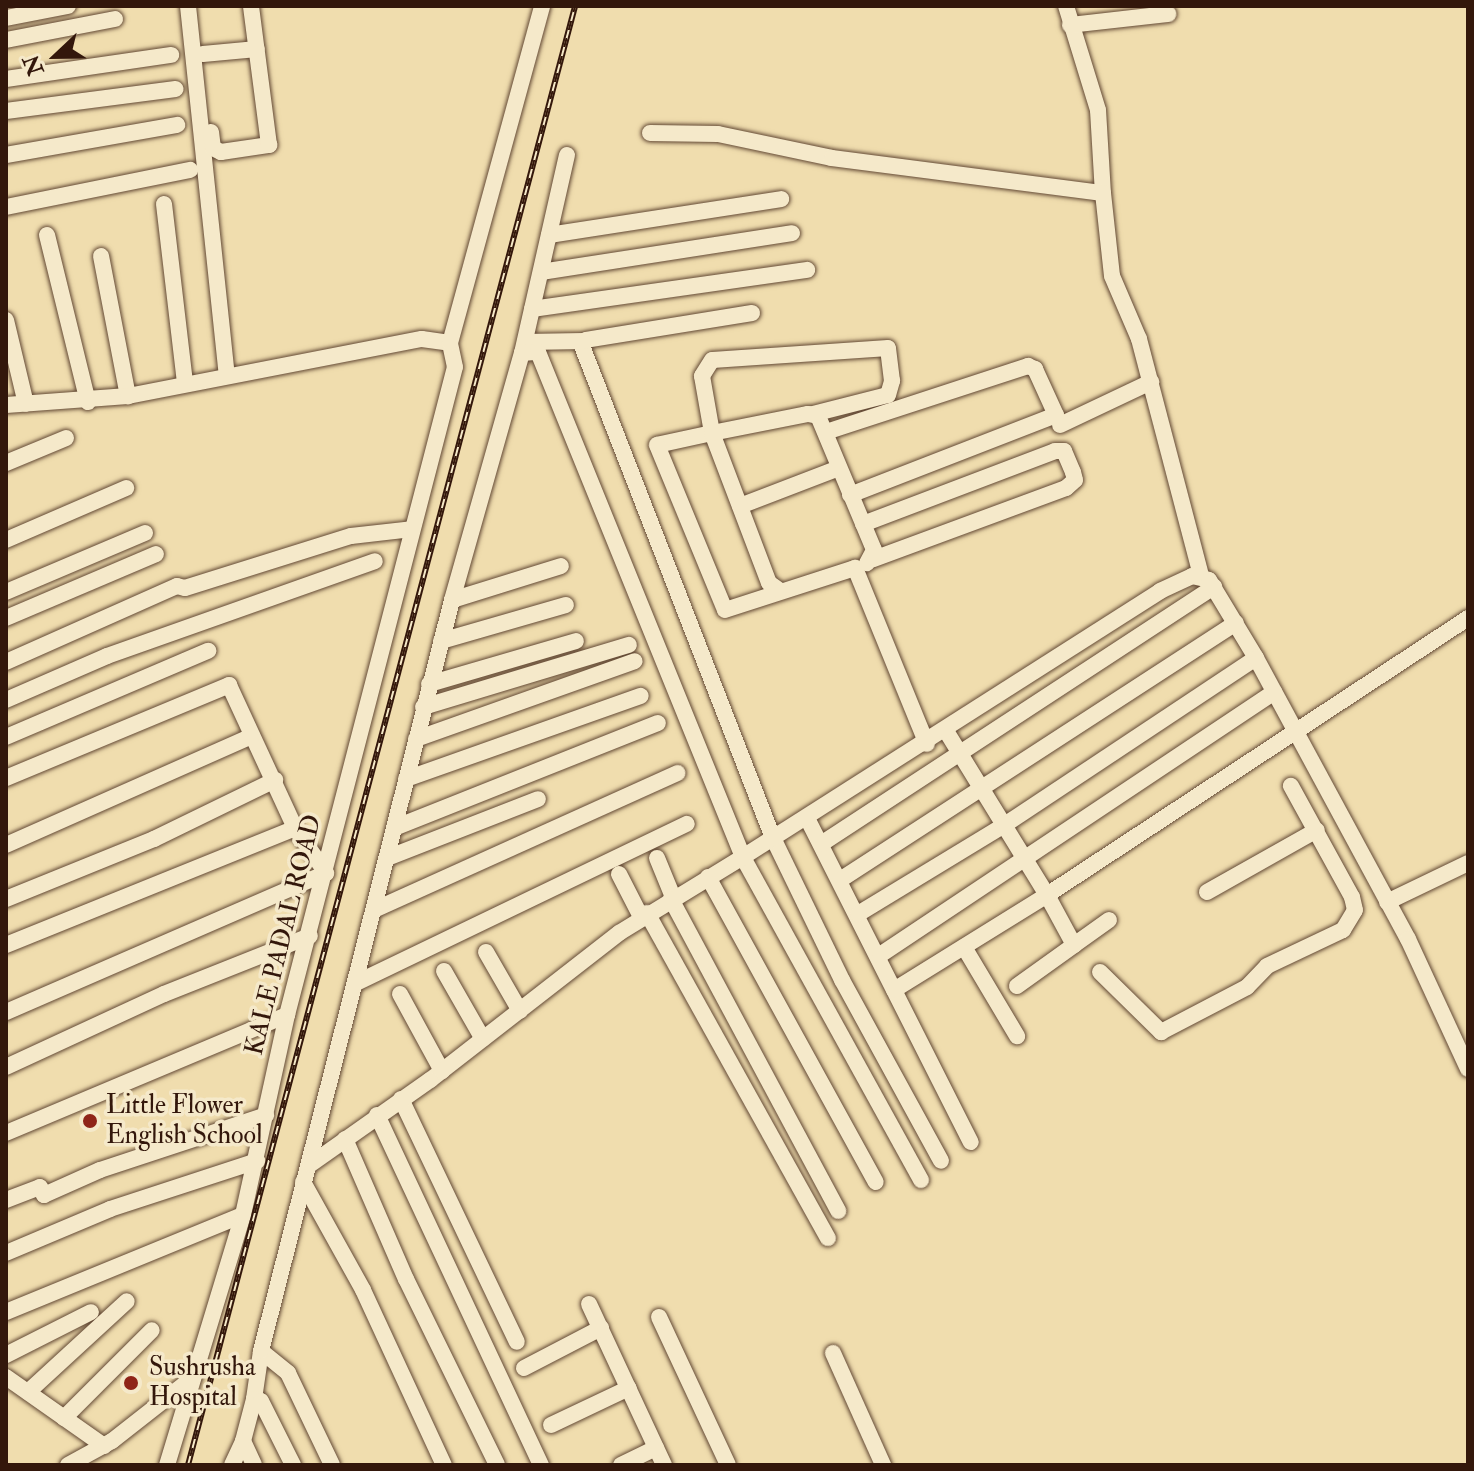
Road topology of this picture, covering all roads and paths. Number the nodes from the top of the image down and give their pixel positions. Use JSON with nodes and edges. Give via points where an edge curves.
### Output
{"nodes":[{"id":1,"x":68,"y":6,"type":"edge"},
{"id":2,"x":188,"y":6,"type":"edge"},
{"id":3,"x":198,"y":6,"type":"edge"},
{"id":4,"x":251,"y":6,"type":"edge"},
{"id":5,"x":542,"y":6,"type":"edge"},
{"id":6,"x":1066,"y":6,"type":"edge"},
{"id":7,"x":1168,"y":14,"type":"dead end"},
{"id":8,"x":6,"y":18,"type":"edge"},
{"id":9,"x":115,"y":19,"type":"dead end"},
{"id":10,"x":1070,"y":25,"type":"junction"},
{"id":11,"x":6,"y":40,"type":"edge"},
{"id":12,"x":257,"y":49,"type":"junction"},
{"id":13,"x":203,"y":54,"type":"junction"},
{"id":14,"x":171,"y":55,"type":"dead end"},
{"id":15,"x":6,"y":79,"type":"edge"},
{"id":16,"x":176,"y":89,"type":"dead end"},
{"id":17,"x":6,"y":111,"type":"edge"},
{"id":18,"x":177,"y":125,"type":"dead end"},
{"id":19,"x":650,"y":133,"type":"dead end"},
{"id":20,"x":208,"y":138,"type":"junction"},
{"id":21,"x":6,"y":155,"type":"edge"},
{"id":22,"x":567,"y":155,"type":"dead end"},
{"id":23,"x":190,"y":170,"type":"dead end"},
{"id":24,"x":1103,"y":193,"type":"junction"},
{"id":25,"x":781,"y":199,"type":"dead end"},
{"id":26,"x":164,"y":204,"type":"dead end"},
{"id":27,"x":6,"y":207,"type":"edge"},
{"id":28,"x":792,"y":233,"type":"dead end"},
{"id":29,"x":47,"y":235,"type":"dead end"},
{"id":30,"x":549,"y":235,"type":"junction"},
{"id":31,"x":101,"y":256,"type":"dead end"},
{"id":32,"x":807,"y":270,"type":"dead end"},
{"id":33,"x":541,"y":272,"type":"junction"},
{"id":34,"x":532,"y":309,"type":"junction"},
{"id":35,"x":752,"y":313,"type":"dead end"},
{"id":36,"x":6,"y":320,"type":"edge"},
{"id":37,"x":584,"y":341,"type":"junction"},
{"id":38,"x":450,"y":343,"type":"junction"},
{"id":39,"x":523,"y":347,"type":"junction"},
{"id":40,"x":227,"y":374,"type":"junction"},
{"id":41,"x":1151,"y":382,"type":"junction"},
{"id":42,"x":185,"y":384,"type":"junction"},
{"id":43,"x":128,"y":396,"type":"junction"},
{"id":44,"x":88,"y":402,"type":"junction"},
{"id":45,"x":26,"y":404,"type":"junction"},
{"id":46,"x":6,"y":405,"type":"edge"},
{"id":47,"x":876,"y":408,"type":"junction"},
{"id":48,"x":813,"y":414,"type":"junction"},
{"id":49,"x":1060,"y":425,"type":"dead end"},
{"id":50,"x":826,"y":432,"type":"junction"},
{"id":51,"x":712,"y":433,"type":"junction"},
{"id":52,"x":66,"y":438,"type":"dead end"},
{"id":53,"x":6,"y":463,"type":"edge"},
{"id":54,"x":839,"y":468,"type":"junction"},
{"id":55,"x":126,"y":488,"type":"dead end"},
{"id":56,"x":850,"y":495,"type":"junction"},
{"id":57,"x":740,"y":506,"type":"junction"},
{"id":58,"x":863,"y":524,"type":"junction"},
{"id":59,"x":412,"y":529,"type":"junction"},
{"id":60,"x":145,"y":533,"type":"dead end"},
{"id":61,"x":6,"y":540,"type":"edge"},
{"id":62,"x":156,"y":554,"type":"dead end"},
{"id":63,"x":874,"y":559,"type":"junction"},
{"id":64,"x":375,"y":561,"type":"dead end"},
{"id":65,"x":561,"y":566,"type":"dead end"},
{"id":66,"x":855,"y":568,"type":"junction"},
{"id":67,"x":1207,"y":582,"type":"junction"},
{"id":68,"x":779,"y":590,"type":"junction"},
{"id":69,"x":6,"y":592,"type":"edge"},
{"id":70,"x":452,"y":600,"type":"junction"},
{"id":71,"x":566,"y":605,"type":"dead end"},
{"id":72,"x":6,"y":618,"type":"edge"},
{"id":73,"x":1468,"y":618,"type":"edge"},
{"id":74,"x":1236,"y":623,"type":"junction"},
{"id":75,"x":441,"y":641,"type":"junction"},
{"id":76,"x":576,"y":641,"type":"dead end"},
{"id":77,"x":208,"y":651,"type":"dead end"},
{"id":78,"x":1256,"y":658,"type":"junction"},
{"id":79,"x":6,"y":662,"type":"edge"},
{"id":80,"x":429,"y":684,"type":"junction"},
{"id":81,"x":1274,"y":692,"type":"junction"},
{"id":82,"x":641,"y":696,"type":"dead end"},
{"id":83,"x":6,"y":700,"type":"edge"},
{"id":84,"x":423,"y":707,"type":"junction"},
{"id":85,"x":658,"y":723,"type":"dead end"},
{"id":86,"x":946,"y":731,"type":"junction"},
{"id":87,"x":1297,"y":732,"type":"junction"},
{"id":88,"x":252,"y":736,"type":"junction"},
{"id":89,"x":6,"y":737,"type":"edge"},
{"id":90,"x":416,"y":739,"type":"junction"},
{"id":91,"x":927,"y":744,"type":"junction"},
{"id":92,"x":960,"y":755,"type":"junction"},
{"id":93,"x":677,"y":773,"type":"dead end"},
{"id":94,"x":6,"y":778,"type":"edge"},
{"id":95,"x":406,"y":779,"type":"junction"},
{"id":96,"x":275,"y":780,"type":"junction"},
{"id":97,"x":1291,"y":786,"type":"dead end"},
{"id":98,"x":984,"y":791,"type":"junction"},
{"id":99,"x":538,"y":799,"type":"dead end"},
{"id":100,"x":807,"y":818,"type":"junction"},
{"id":101,"x":687,"y":824,"type":"dead end"},
{"id":102,"x":1006,"y":824,"type":"junction"},
{"id":103,"x":295,"y":828,"type":"junction"},
{"id":104,"x":394,"y":828,"type":"junction"},
{"id":105,"x":1317,"y":830,"type":"junction"},
{"id":106,"x":1349,"y":833,"type":"junction"},
{"id":107,"x":773,"y":838,"type":"junction"},
{"id":108,"x":821,"y":844,"type":"junction"},
{"id":109,"x":6,"y":845,"type":"edge"},
{"id":110,"x":1326,"y":846,"type":"junction"},
{"id":111,"x":743,"y":857,"type":"junction"},
{"id":112,"x":387,"y":858,"type":"junction"},
{"id":113,"x":657,"y":858,"type":"dead end"},
{"id":114,"x":1025,"y":858,"type":"junction"},
{"id":115,"x":1468,"y":863,"type":"edge"},
{"id":116,"x":1468,"y":872,"type":"edge"},
{"id":117,"x":326,"y":873,"type":"junction"},
{"id":118,"x":619,"y":874,"type":"dead end"},
{"id":119,"x":708,"y":877,"type":"junction"},
{"id":120,"x":840,"y":880,"type":"junction"},
{"id":121,"x":1207,"y":892,"type":"dead end"},
{"id":122,"x":1047,"y":895,"type":"junction"},
{"id":123,"x":672,"y":898,"type":"junction"},
{"id":124,"x":6,"y":899,"type":"edge"},
{"id":125,"x":1389,"y":905,"type":"junction"},
{"id":126,"x":374,"y":910,"type":"junction"},
{"id":127,"x":858,"y":914,"type":"junction"},
{"id":128,"x":644,"y":915,"type":"junction"},
{"id":129,"x":1109,"y":920,"type":"dead end"},
{"id":130,"x":310,"y":936,"type":"junction"},
{"id":131,"x":6,"y":945,"type":"edge"},
{"id":132,"x":1074,"y":945,"type":"junction"},
{"id":133,"x":964,"y":947,"type":"junction"},
{"id":134,"x":486,"y":952,"type":"dead end"},
{"id":135,"x":880,"y":955,"type":"junction"},
{"id":136,"x":444,"y":971,"type":"dead end"},
{"id":137,"x":1100,"y":972,"type":"dead end"},
{"id":138,"x":356,"y":983,"type":"junction"},
{"id":139,"x":1017,"y":986,"type":"dead end"},
{"id":140,"x":894,"y":990,"type":"junction"},
{"id":141,"x":400,"y":994,"type":"dead end"},
{"id":142,"x":520,"y":1011,"type":"junction"},
{"id":143,"x":6,"y":1012,"type":"edge"},
{"id":144,"x":287,"y":1015,"type":"junction"},
{"id":145,"x":1017,"y":1036,"type":"dead end"},
{"id":146,"x":483,"y":1039,"type":"junction"},
{"id":147,"x":6,"y":1067,"type":"edge"},
{"id":148,"x":1468,"y":1069,"type":"edge"},
{"id":149,"x":442,"y":1071,"type":"junction"},
{"id":150,"x":401,"y":1099,"type":"junction"},
{"id":151,"x":266,"y":1115,"type":"junction"},
{"id":152,"x":377,"y":1115,"type":"junction"},
{"id":153,"x":6,"y":1133,"type":"edge"},
{"id":154,"x":345,"y":1139,"type":"junction"},
{"id":155,"x":971,"y":1142,"type":"dead end"},
{"id":156,"x":257,"y":1161,"type":"junction"},
{"id":157,"x":941,"y":1161,"type":"dead end"},
{"id":158,"x":311,"y":1164,"type":"junction"},
{"id":159,"x":921,"y":1180,"type":"dead end"},
{"id":160,"x":303,"y":1182,"type":"junction"},
{"id":161,"x":876,"y":1182,"type":"dead end"},
{"id":162,"x":6,"y":1200,"type":"edge"},
{"id":163,"x":838,"y":1211,"type":"dead end"},
{"id":164,"x":324,"y":1214,"type":"junction"},
{"id":165,"x":243,"y":1215,"type":"junction"},
{"id":166,"x":294,"y":1219,"type":"junction"},
{"id":167,"x":828,"y":1238,"type":"dead end"},
{"id":168,"x":6,"y":1253,"type":"edge"},
{"id":169,"x":127,"y":1301,"type":"dead end"},
{"id":170,"x":589,"y":1304,"type":"dead end"},
{"id":171,"x":6,"y":1312,"type":"edge"},
{"id":172,"x":91,"y":1312,"type":"dead end"},
{"id":173,"x":659,"y":1317,"type":"dead end"},
{"id":174,"x":601,"y":1328,"type":"junction"},
{"id":175,"x":152,"y":1330,"type":"dead end"},
{"id":176,"x":517,"y":1342,"type":"dead end"},
{"id":177,"x":261,"y":1351,"type":"junction"},
{"id":178,"x":833,"y":1353,"type":"dead end"},
{"id":179,"x":6,"y":1355,"type":"edge"},
{"id":180,"x":524,"y":1368,"type":"dead end"},
{"id":181,"x":6,"y":1377,"type":"edge"},
{"id":182,"x":191,"y":1379,"type":"junction"},
{"id":183,"x":629,"y":1388,"type":"junction"},
{"id":184,"x":28,"y":1392,"type":"junction"},
{"id":185,"x":254,"y":1399,"type":"junction"},
{"id":186,"x":64,"y":1418,"type":"junction"},
{"id":187,"x":551,"y":1425,"type":"dead end"},
{"id":188,"x":243,"y":1441,"type":"junction"},
{"id":189,"x":104,"y":1446,"type":"junction"},
{"id":190,"x":656,"y":1448,"type":"junction"},
{"id":191,"x":68,"y":1465,"type":"edge"},
{"id":192,"x":167,"y":1465,"type":"edge"},
{"id":193,"x":232,"y":1465,"type":"edge"},
{"id":194,"x":254,"y":1465,"type":"edge"},
{"id":195,"x":293,"y":1465,"type":"edge"},
{"id":196,"x":332,"y":1465,"type":"edge"},
{"id":197,"x":444,"y":1465,"type":"edge"},
{"id":198,"x":497,"y":1465,"type":"edge"},
{"id":199,"x":541,"y":1465,"type":"edge"},
{"id":200,"x":621,"y":1465,"type":"edge"},
{"id":201,"x":664,"y":1465,"type":"edge"},
{"id":202,"x":728,"y":1465,"type":"edge"},
{"id":203,"x":883,"y":1465,"type":"edge"}],
"edges":[{"from":1,"to":8,"type":"street"},
{"from":2,"to":20,"type":"street"},
{"from":3,"to":13,"type":"street"},
{"from":4,"to":12,"type":"street"},
{"from":5,"to":38,"type":"street","name":"KALE PADAL ROAD"},
{"from":6,"to":10,"type":"street"},
{"from":7,"to":10,"type":"street"},
{"from":9,"to":11,"type":"street"},
{"from":10,"to":24,"type":"street","via":[[1098,110]]},
{"from":12,"to":13,"type":"street"},
{"from":12,"to":20,"type":"street","via":[[269,145],[221,152]]},
{"from":13,"to":20,"type":"street"},
{"from":14,"to":15,"type":"street"},
{"from":16,"to":17,"type":"street"},
{"from":18,"to":21,"type":"street"},
{"from":19,"to":24,"type":"street","via":[[718,134],[832,158]]},
{"from":20,"to":40,"type":"street"},
{"from":22,"to":30,"type":"street"},
{"from":23,"to":27,"type":"street"},
{"from":24,"to":41,"type":"street","via":[[1112,276]]},
{"from":25,"to":30,"type":"street"},
{"from":26,"to":42,"type":"street"},
{"from":28,"to":33,"type":"street"},
{"from":29,"to":44,"type":"street"},
{"from":30,"to":33,"type":"street"},
{"from":31,"to":43,"type":"street"},
{"from":32,"to":34,"type":"street"},
{"from":33,"to":34,"type":"street"},
{"from":34,"to":39,"type":"street"},
{"from":35,"to":37,"type":"street"},
{"from":36,"to":45,"type":"street"},
{"from":37,"to":39,"type":"street"},
{"from":37,"to":107,"type":"street","via":[[590,370]]},
{"from":38,"to":40,"type":"street","via":[[422,339]]},
{"from":38,"to":59,"type":"street","name":"KALE PADAL ROAD","via":[[455,367]]},
{"from":39,"to":70,"type":"street"},
{"from":39,"to":111,"type":"street","via":[[544,359],[670,687]]},
{"from":40,"to":42,"type":"street"},
{"from":41,"to":49,"type":"street"},
{"from":41,"to":67,"type":"street","via":[[1164,449]]},
{"from":42,"to":43,"type":"street"},
{"from":43,"to":44,"type":"street"},
{"from":44,"to":45,"type":"street"},
{"from":45,"to":46,"type":"street"},
{"from":47,"to":48,"type":"street"},
{"from":47,"to":50,"type":"street"},
{"from":47,"to":51,"type":"street","via":[[892,381],[891,354],[881,345],[712,360],[702,376]]},
{"from":47,"to":56,"type":"street","via":[[1028,366],[1035,369],[1056,415]]},
{"from":48,"to":50,"type":"street"},
{"from":48,"to":51,"type":"street"},
{"from":50,"to":54,"type":"street"},
{"from":51,"to":57,"type":"street"},
{"from":51,"to":68,"type":"street","via":[[657,445],[725,610]]},
{"from":52,"to":53,"type":"street"},
{"from":54,"to":56,"type":"street"},
{"from":54,"to":57,"type":"street"},
{"from":55,"to":61,"type":"street"},
{"from":56,"to":58,"type":"street"},
{"from":57,"to":68,"type":"street","via":[[769,583]]},
{"from":58,"to":63,"type":"street"},
{"from":58,"to":63,"type":"street","via":[[1055,451],[1064,451],[1073,472],[1075,480],[1066,488]]},
{"from":59,"to":79,"type":"street","via":[[351,536],[185,588],[177,586]]},
{"from":59,"to":117,"type":"street","name":"KALE PADAL ROAD"},
{"from":60,"to":69,"type":"street"},
{"from":62,"to":72,"type":"street"},
{"from":63,"to":66,"type":"street"},
{"from":64,"to":83,"type":"street","via":[[107,656]]},
{"from":65,"to":70,"type":"street"},
{"from":66,"to":68,"type":"street"},
{"from":66,"to":91,"type":"street"},
{"from":67,"to":74,"type":"street"},
{"from":67,"to":86,"type":"street","via":[[1160,591]]},
{"from":67,"to":92,"type":"street"},
{"from":70,"to":75,"type":"street"},
{"from":71,"to":75,"type":"street"},
{"from":73,"to":87,"type":"street"},
{"from":74,"to":78,"type":"street"},
{"from":74,"to":98,"type":"street"},
{"from":75,"to":80,"type":"street"},
{"from":76,"to":80,"type":"street"},
{"from":77,"to":89,"type":"street"},
{"from":78,"to":81,"type":"street"},
{"from":78,"to":102,"type":"street"},
{"from":80,"to":84,"type":"street"},
{"from":81,"to":87,"type":"street"},
{"from":81,"to":114,"type":"street"},
{"from":82,"to":95,"type":"street"},
{"from":84,"to":90,"type":"street"},
{"from":84,"to":90,"type":"street","via":[[632,653]]},
{"from":85,"to":104,"type":"street"},
{"from":86,"to":91,"type":"street"},
{"from":86,"to":92,"type":"street"},
{"from":87,"to":106,"type":"street"},
{"from":87,"to":122,"type":"street"},
{"from":88,"to":94,"type":"street","via":[[229,685]]},
{"from":88,"to":96,"type":"street"},
{"from":88,"to":109,"type":"street"},
{"from":90,"to":95,"type":"street"},
{"from":91,"to":100,"type":"street"},
{"from":92,"to":98,"type":"street"},
{"from":92,"to":108,"type":"street"},
{"from":93,"to":126,"type":"street"},
{"from":95,"to":104,"type":"street"},
{"from":96,"to":103,"type":"street"},
{"from":96,"to":124,"type":"street","via":[[154,839]]},
{"from":97,"to":105,"type":"street"},
{"from":98,"to":102,"type":"street"},
{"from":98,"to":120,"type":"street"},
{"from":99,"to":112,"type":"street"},
{"from":100,"to":107,"type":"street"},
{"from":100,"to":108,"type":"street"},
{"from":101,"to":138,"type":"street"},
{"from":102,"to":114,"type":"street"},
{"from":102,"to":127,"type":"street"},
{"from":103,"to":117,"type":"street"},
{"from":103,"to":131,"type":"street"},
{"from":104,"to":112,"type":"street"},
{"from":105,"to":110,"type":"street"},
{"from":105,"to":121,"type":"street"},
{"from":106,"to":110,"type":"street"},
{"from":106,"to":125,"type":"street"},
{"from":107,"to":111,"type":"street"},
{"from":107,"to":157,"type":"street","via":[[842,980]]},
{"from":108,"to":120,"type":"street"},
{"from":110,"to":137,"type":"street","via":[[1352,897],[1352,920],[1319,946],[1267,966],[1247,987],[1161,1032]]},
{"from":111,"to":119,"type":"street"},
{"from":111,"to":159,"type":"street"},
{"from":112,"to":126,"type":"street"},
{"from":113,"to":123,"type":"street"},
{"from":114,"to":122,"type":"street"},
{"from":114,"to":135,"type":"street"},
{"from":115,"to":125,"type":"street"},
{"from":116,"to":125,"type":"street"},
{"from":117,"to":130,"type":"street","name":"KALE PADAL ROAD"},
{"from":117,"to":143,"type":"street"},
{"from":118,"to":128,"type":"street"},
{"from":119,"to":123,"type":"street"},
{"from":119,"to":161,"type":"street"},
{"from":120,"to":127,"type":"street"},
{"from":122,"to":132,"type":"street"},
{"from":122,"to":133,"type":"street"},
{"from":123,"to":128,"type":"street"},
{"from":123,"to":163,"type":"street"},
{"from":125,"to":148,"type":"street"},
{"from":126,"to":138,"type":"street"},
{"from":127,"to":135,"type":"street"},
{"from":128,"to":142,"type":"street"},
{"from":128,"to":167,"type":"street"},
{"from":129,"to":132,"type":"street"},
{"from":130,"to":144,"type":"street","name":"KALE PADAL ROAD"},
{"from":130,"to":147,"type":"street","via":[[164,994]]},
{"from":132,"to":139,"type":"street"},
{"from":133,"to":140,"type":"street"},
{"from":133,"to":145,"type":"street"},
{"from":134,"to":142,"type":"street"},
{"from":135,"to":140,"type":"street"},
{"from":136,"to":146,"type":"street"},
{"from":138,"to":158,"type":"street"},
{"from":140,"to":155,"type":"street"},
{"from":141,"to":149,"type":"street"},
{"from":142,"to":146,"type":"street"},
{"from":144,"to":151,"type":"street","name":"KALE PADAL ROAD"},
{"from":144,"to":153,"type":"street"},
{"from":146,"to":149,"type":"street"},
{"from":149,"to":150,"type":"street"},
{"from":150,"to":152,"type":"street"},
{"from":150,"to":176,"type":"street"},
{"from":151,"to":156,"type":"street","name":"KALE PADAL ROAD"},
{"from":151,"to":162,"type":"street","via":[[100,1170],[44,1195],[40,1187]]},
{"from":152,"to":154,"type":"street"},
{"from":152,"to":199,"type":"street"},
{"from":154,"to":158,"type":"street"},
{"from":154,"to":198,"type":"street"},
{"from":156,"to":165,"type":"street","name":"KALE PADAL ROAD"},
{"from":156,"to":168,"type":"street","via":[[110,1209]]},
{"from":158,"to":160,"type":"street"},
{"from":160,"to":164,"type":"street"},
{"from":160,"to":166,"type":"street"},
{"from":164,"to":166,"type":"street"},
{"from":164,"to":197,"type":"street"},
{"from":165,"to":171,"type":"street"},
{"from":165,"to":182,"type":"street","name":"KALE PADAL ROAD"},
{"from":166,"to":177,"type":"street"},
{"from":169,"to":184,"type":"street"},
{"from":170,"to":174,"type":"street"},
{"from":172,"to":179,"type":"street"},
{"from":173,"to":202,"type":"street"},
{"from":174,"to":180,"type":"street"},
{"from":174,"to":183,"type":"street"},
{"from":175,"to":186,"type":"street"},
{"from":177,"to":185,"type":"street"},
{"from":177,"to":196,"type":"street","via":[[288,1373]]},
{"from":178,"to":203,"type":"street"},
{"from":181,"to":184,"type":"street"},
{"from":182,"to":189,"type":"street"},
{"from":182,"to":192,"type":"street","name":"KALE PADAL ROAD"},
{"from":183,"to":187,"type":"street"},
{"from":183,"to":190,"type":"street"},
{"from":184,"to":186,"type":"street"},
{"from":185,"to":188,"type":"street"},
{"from":185,"to":195,"type":"street","via":[[267,1406]]},
{"from":186,"to":189,"type":"street"},
{"from":188,"to":193,"type":"street"},
{"from":188,"to":194,"type":"street"},
{"from":189,"to":191,"type":"street"},
{"from":190,"to":200,"type":"street"},
{"from":190,"to":201,"type":"street"}]}
